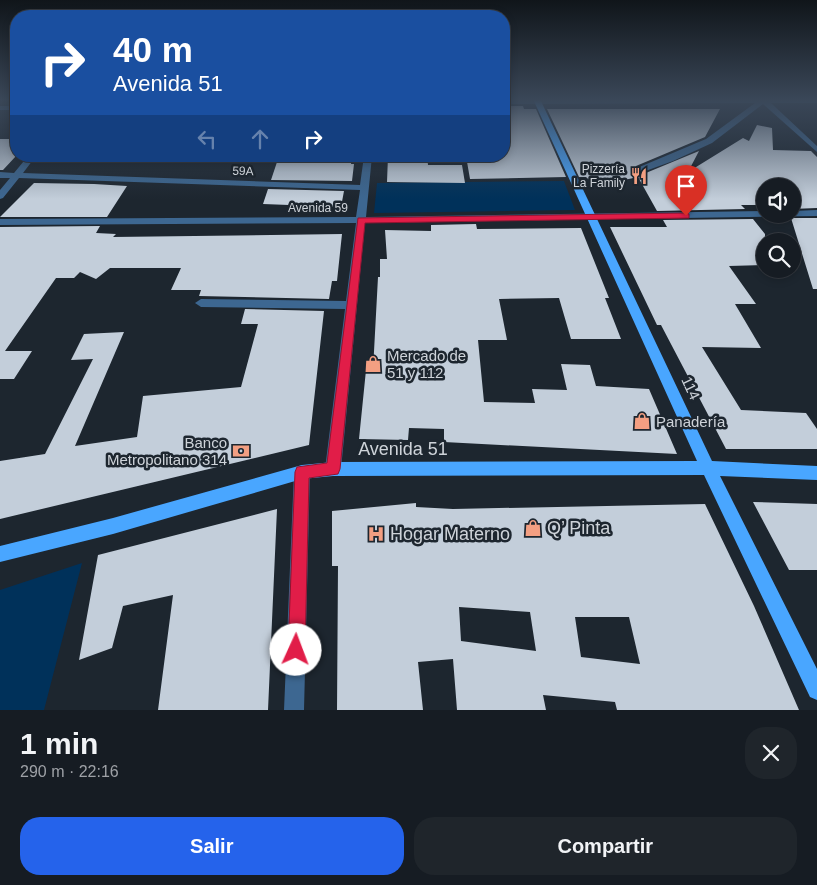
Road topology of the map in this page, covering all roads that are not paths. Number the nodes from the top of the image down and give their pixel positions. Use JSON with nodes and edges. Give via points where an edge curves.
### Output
{"nodes":[{"id":1,"x":551,"y":132,"type":"edge"},
{"id":2,"x":720,"y":132,"type":"edge"},
{"id":3,"x":797,"y":132,"type":"edge"},
{"id":4,"x":817,"y":150,"type":"edge"},
{"id":5,"x":27,"y":162,"type":"edge"},
{"id":6,"x":367,"y":162,"type":"edge"},
{"id":7,"x":640,"y":170,"type":"dead end"},
{"id":8,"x":0,"y":175,"type":"edge"},
{"id":9,"x":16,"y":176,"type":"junction"},
{"id":10,"x":365,"y":188,"type":"junction"},
{"id":11,"x":0,"y":196,"type":"edge"},
{"id":12,"x":817,"y":213,"type":"edge"},
{"id":13,"x":591,"y":218,"type":"junction"},
{"id":14,"x":361,"y":220,"type":"junction"},
{"id":15,"x":0,"y":222,"type":"edge"},
{"id":16,"x":201,"y":303,"type":"dead end"},
{"id":17,"x":350,"y":305,"type":"junction"},
{"id":18,"x":708,"y":468,"type":"junction"},
{"id":19,"x":333,"y":469,"type":"junction"},
{"id":20,"x":302,"y":472,"type":"junction"},
{"id":21,"x":817,"y":473,"type":"edge"},
{"id":22,"x":0,"y":554,"type":"edge"},
{"id":23,"x":817,"y":690,"type":"edge"},
{"id":24,"x":294,"y":710,"type":"edge"}],
"edges":[{"from":1,"to":13,"type":"main road","name":"114"},
{"from":2,"to":7,"type":"street","via":[[709,141]]},
{"from":3,"to":4,"type":"street"},
{"from":5,"to":9,"type":"street"},
{"from":6,"to":10,"type":"street"},
{"from":8,"to":9,"type":"street","name":"59A"},
{"from":9,"to":10,"type":"street","name":"59A"},
{"from":9,"to":11,"type":"street"},
{"from":10,"to":14,"type":"street"},
{"from":12,"to":13,"type":"street","name":"Avenida 59"},
{"from":13,"to":14,"type":"street","name":"Avenida 59"},
{"from":13,"to":18,"type":"main road","name":"114"},
{"from":14,"to":15,"type":"street","name":"Avenida 59"},
{"from":14,"to":17,"type":"street"},
{"from":16,"to":17,"type":"street"},
{"from":17,"to":19,"type":"street"},
{"from":18,"to":19,"type":"main road","name":"Avenida 51"},
{"from":18,"to":21,"type":"main road","name":"Avenida 51"},
{"from":18,"to":23,"type":"main road","name":"114"},
{"from":19,"to":20,"type":"main road","name":"Avenida 51"},
{"from":20,"to":22,"type":"main road","name":"Avenida 51","via":[[113,526]]},
{"from":20,"to":24,"type":"street"}]}
